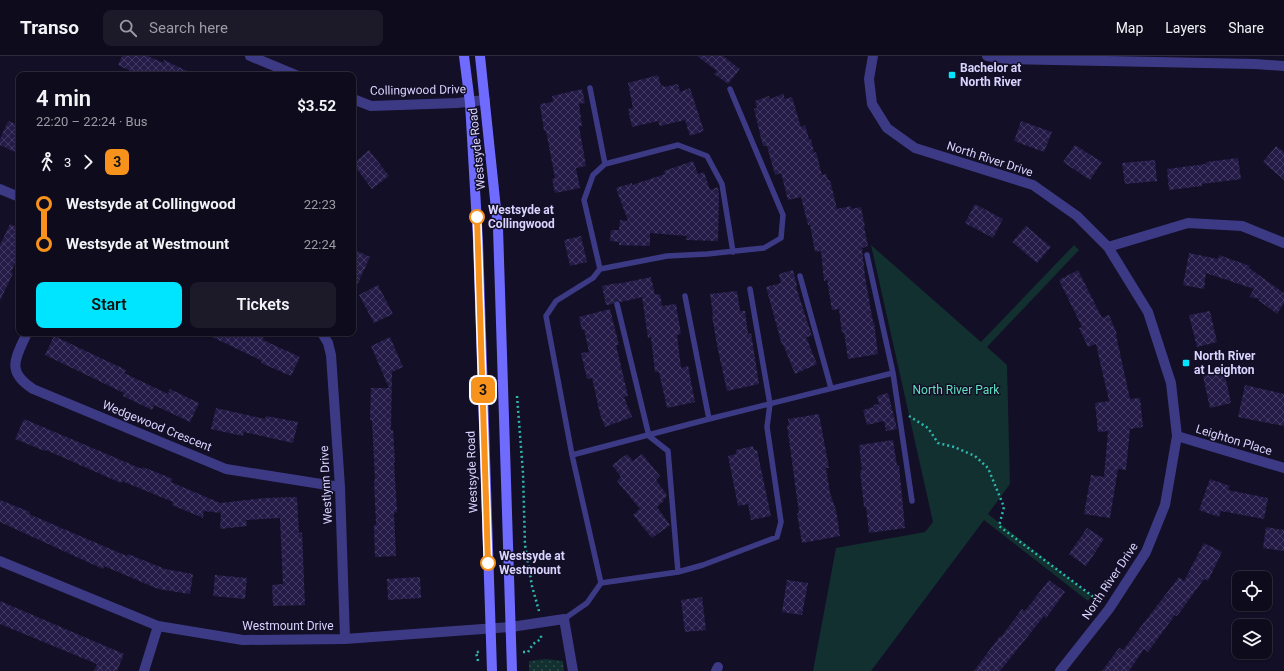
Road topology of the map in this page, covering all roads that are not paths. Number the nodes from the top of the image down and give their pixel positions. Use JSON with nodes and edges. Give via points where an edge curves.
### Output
{"nodes":[{"id":1,"x":250,"y":56,"type":"edge"},
{"id":2,"x":464,"y":56,"type":"edge"},
{"id":3,"x":480,"y":56,"type":"edge"},
{"id":4,"x":873,"y":56,"type":"edge"},
{"id":5,"x":986,"y":56,"type":"edge"},
{"id":6,"x":1006,"y":57,"type":"edge"},
{"id":7,"x":1255,"y":60,"type":"edge"},
{"id":8,"x":1284,"y":66,"type":"edge"},
{"id":9,"x":289,"y":72,"type":"edge"},
{"id":10,"x":590,"y":88,"type":"dead end"},
{"id":11,"x":730,"y":89,"type":"dead end"},
{"id":12,"x":356,"y":100,"type":"edge"},
{"id":13,"x":485,"y":100,"type":"junction"},
{"id":14,"x":470,"y":102,"type":"junction"},
{"id":15,"x":605,"y":164,"type":"junction"},
{"id":16,"x":0,"y":189,"type":"edge"},
{"id":17,"x":16,"y":195,"type":"edge"},
{"id":18,"x":1284,"y":243,"type":"edge"},
{"id":19,"x":1108,"y":247,"type":"junction"},
{"id":20,"x":733,"y":252,"type":"junction"},
{"id":21,"x":867,"y":255,"type":"dead end"},
{"id":22,"x":600,"y":269,"type":"junction"},
{"id":23,"x":800,"y":276,"type":"dead end"},
{"id":24,"x":750,"y":289,"type":"dead end"},
{"id":25,"x":685,"y":296,"type":"dead end"},
{"id":26,"x":616,"y":304,"type":"dead end"},
{"id":27,"x":26,"y":336,"type":"edge"},
{"id":28,"x":324,"y":336,"type":"edge"},
{"id":29,"x":893,"y":373,"type":"junction"},
{"id":30,"x":831,"y":388,"type":"junction"},
{"id":31,"x":770,"y":404,"type":"junction"},
{"id":32,"x":708,"y":419,"type":"junction"},
{"id":33,"x":649,"y":436,"type":"junction"},
{"id":34,"x":1177,"y":436,"type":"junction"},
{"id":35,"x":572,"y":455,"type":"junction"},
{"id":36,"x":1284,"y":468,"type":"edge"},
{"id":37,"x":340,"y":487,"type":"junction"},
{"id":38,"x":912,"y":501,"type":"dead end"},
{"id":39,"x":0,"y":561,"type":"edge"},
{"id":40,"x":678,"y":572,"type":"junction"},
{"id":41,"x":600,"y":584,"type":"junction"},
{"id":42,"x":564,"y":619,"type":"junction"},
{"id":43,"x":158,"y":626,"type":"junction"},
{"id":44,"x":510,"y":627,"type":"junction"},
{"id":45,"x":490,"y":628,"type":"junction"},
{"id":46,"x":346,"y":639,"type":"junction"},
{"id":47,"x":144,"y":671,"type":"edge"},
{"id":48,"x":492,"y":671,"type":"edge"},
{"id":49,"x":512,"y":671,"type":"edge"},
{"id":50,"x":573,"y":671,"type":"edge"},
{"id":51,"x":1060,"y":671,"type":"edge"}],
"edges":[{"from":1,"to":9,"type":"street"},
{"from":2,"to":14,"type":"main road","name":"Westsyde Road"},
{"from":3,"to":13,"type":"main road","name":"Westsyde Road"},
{"from":4,"to":19,"type":"street","name":"North River Drive","via":[[869,78],[872,104],[887,128],[915,148],[1033,185],[1077,216]]},
{"from":5,"to":6,"type":"street"},
{"from":6,"to":7,"type":"street"},
{"from":7,"to":8,"type":"street"},
{"from":10,"to":15,"type":"lane"},
{"from":11,"to":20,"type":"lane","via":[[783,215],[781,238],[764,248]]},
{"from":12,"to":14,"type":"street","name":"Collingwood Drive","via":[[371,106]]},
{"from":13,"to":14,"type":"street","name":"Collingwood Drive"},
{"from":13,"to":44,"type":"main road","name":"Westsyde Road","via":[[498,228]]},
{"from":14,"to":45,"type":"main road","name":"Westsyde Road","via":[[478,241]]},
{"from":15,"to":20,"type":"lane","via":[[678,145],[707,156],[722,184]]},
{"from":15,"to":22,"type":"lane","via":[[593,175],[584,200]]},
{"from":16,"to":17,"type":"street"},
{"from":18,"to":19,"type":"street","via":[[1242,226],[1188,223]]},
{"from":19,"to":34,"type":"street","name":"North River Drive","via":[[1148,312],[1171,383]]},
{"from":20,"to":22,"type":"lane","via":[[667,256]]},
{"from":21,"to":29,"type":"lane"},
{"from":22,"to":35,"type":"lane","via":[[593,278],[556,301],[546,316]]},
{"from":23,"to":30,"type":"lane"},
{"from":24,"to":31,"type":"lane"},
{"from":25,"to":32,"type":"lane"},
{"from":26,"to":33,"type":"lane"},
{"from":27,"to":37,"type":"street","name":"Wedgewood Crescent","via":[[15,368],[17,377],[33,389],[226,469]]},
{"from":28,"to":37,"type":"street","name":"Westlynn Drive","via":[[331,355]]},
{"from":29,"to":30,"type":"lane"},
{"from":29,"to":38,"type":"lane"},
{"from":30,"to":31,"type":"lane"},
{"from":31,"to":32,"type":"lane"},
{"from":31,"to":40,"type":"lane","via":[[767,427],[781,522],[777,537]]},
{"from":32,"to":33,"type":"lane"},
{"from":33,"to":35,"type":"lane"},
{"from":33,"to":40,"type":"lane","via":[[668,451]]},
{"from":34,"to":36,"type":"street","name":"Leighton Place"},
{"from":34,"to":51,"type":"street","name":"North River Drive","via":[[1165,505],[1146,552],[1109,608]]},
{"from":35,"to":41,"type":"lane"},
{"from":37,"to":46,"type":"street","name":"Westlynn Drive"},
{"from":39,"to":43,"type":"street","name":"Westmount Drive"},
{"from":40,"to":41,"type":"lane"},
{"from":41,"to":42,"type":"lane","via":[[587,603]]},
{"from":42,"to":44,"type":"street","name":"Westmount Drive"},
{"from":42,"to":50,"type":"street"},
{"from":43,"to":46,"type":"street","name":"Westmount Drive","via":[[243,640]]},
{"from":43,"to":47,"type":"street"},
{"from":44,"to":45,"type":"street","name":"Westmount Drive"},
{"from":44,"to":49,"type":"main road","name":"Westsyde Road"},
{"from":45,"to":46,"type":"street","name":"Westmount Drive"},
{"from":45,"to":48,"type":"main road","name":"Westsyde Road"}]}
